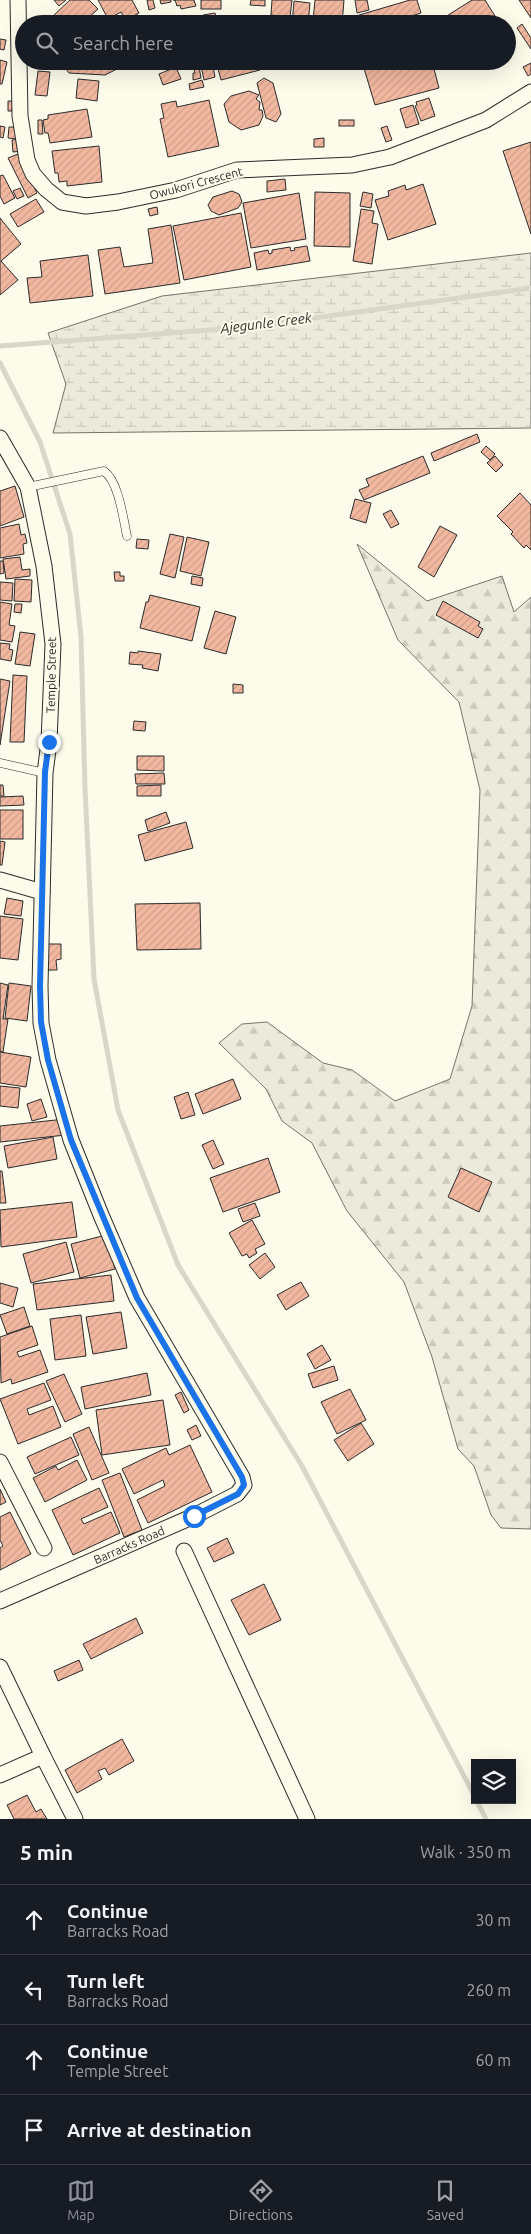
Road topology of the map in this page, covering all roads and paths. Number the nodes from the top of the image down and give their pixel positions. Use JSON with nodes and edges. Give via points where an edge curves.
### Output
{"nodes":[{"id":1,"x":18,"y":0,"type":"edge"},
{"id":2,"x":18,"y":15,"type":"edge"},
{"id":3,"x":19,"y":70,"type":"edge"},
{"id":4,"x":531,"y":92,"type":"edge"},
{"id":5,"x":0,"y":438,"type":"edge"},
{"id":6,"x":33,"y":486,"type":"junction"},
{"id":7,"x":127,"y":536,"type":"dead end"},
{"id":8,"x":0,"y":764,"type":"edge"},
{"id":9,"x":45,"y":772,"type":"junction"},
{"id":10,"x":0,"y":880,"type":"edge"},
{"id":11,"x":42,"y":892,"type":"junction"},
{"id":12,"x":0,"y":1462,"type":"edge"},
{"id":13,"x":44,"y":1548,"type":"dead end"},
{"id":14,"x":184,"y":1551,"type":"dead end"},
{"id":15,"x":0,"y":1601,"type":"edge"},
{"id":16,"x":0,"y":1667,"type":"edge"},
{"id":17,"x":43,"y":1756,"type":"junction"},
{"id":18,"x":0,"y":1775,"type":"edge"},
{"id":19,"x":75,"y":1819,"type":"edge"},
{"id":20,"x":308,"y":1819,"type":"edge"}],
"edges":[{"from":1,"to":2,"type":"street","name":"Owukori Crescent"},
{"from":3,"to":4,"type":"street","name":"Owukori Crescent","via":[[20,116],[27,160],[33,174],[62,202],[86,206],[176,190],[237,170],[352,165],[390,157],[486,120]]},
{"from":5,"to":6,"type":"street","name":"Temple Street"},
{"from":6,"to":7,"type":"lane","via":[[104,471],[109,475],[120,502]]},
{"from":6,"to":9,"type":"street","name":"Temple Street","via":[[53,644]]},
{"from":8,"to":9,"type":"lane"},
{"from":9,"to":11,"type":"street","name":"Temple Street"},
{"from":10,"to":11,"type":"street"},
{"from":11,"to":15,"type":"street","name":"Barracks Road","via":[[41,1022],[48,1060],[71,1140],[137,1298],[244,1485],[238,1494],[194,1516]]},
{"from":12,"to":13,"type":"street"},
{"from":14,"to":20,"type":"street"},
{"from":16,"to":17,"type":"street"},
{"from":17,"to":18,"type":"street"},
{"from":17,"to":19,"type":"street"}]}
